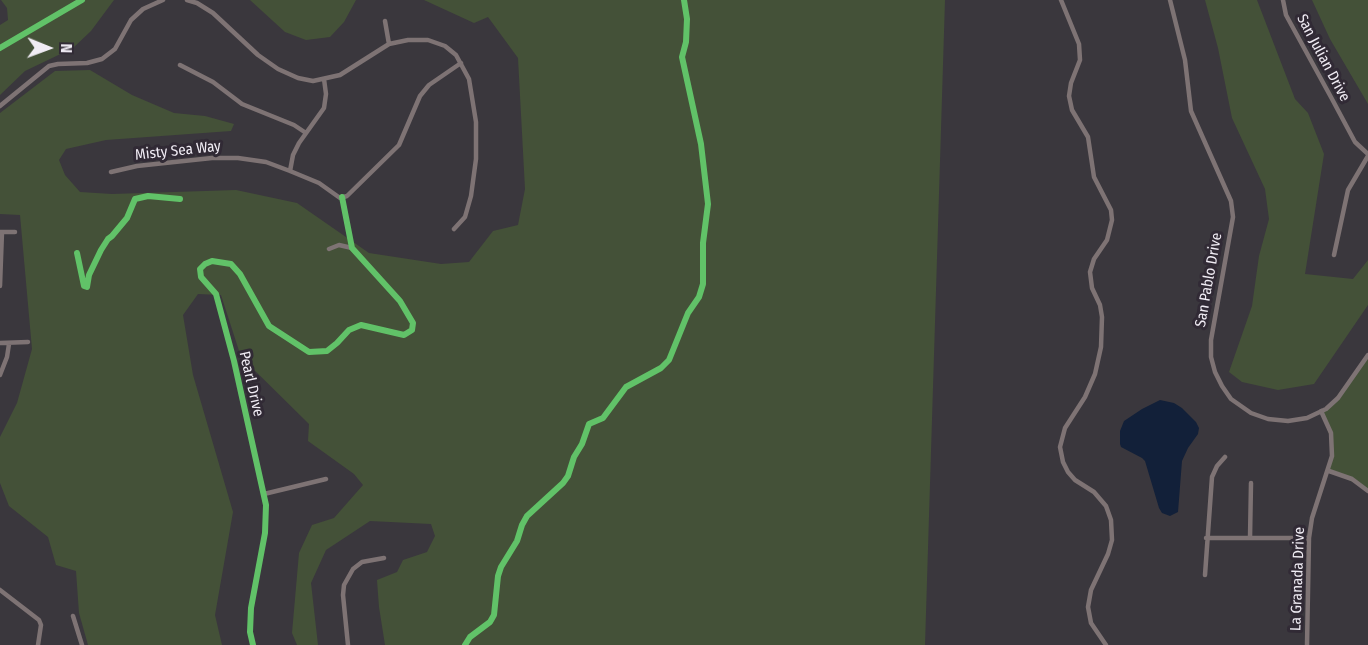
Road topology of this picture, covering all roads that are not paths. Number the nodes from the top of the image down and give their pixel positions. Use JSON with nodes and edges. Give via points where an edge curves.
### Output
{"nodes":[{"id":1,"x":163,"y":0,"type":"edge"},
{"id":2,"x":187,"y":0,"type":"edge"},
{"id":3,"x":1061,"y":0,"type":"edge"},
{"id":4,"x":1170,"y":0,"type":"edge"},
{"id":5,"x":1284,"y":0,"type":"edge"},
{"id":6,"x":385,"y":21,"type":"dead end"},
{"id":7,"x":389,"y":44,"type":"junction"},
{"id":8,"x":461,"y":63,"type":"junction"},
{"id":9,"x":180,"y":65,"type":"dead end"},
{"id":10,"x":324,"y":79,"type":"junction"},
{"id":11,"x":0,"y":106,"type":"edge"},
{"id":12,"x":306,"y":134,"type":"junction"},
{"id":13,"x":1368,"y":155,"type":"edge"},
{"id":14,"x":290,"y":171,"type":"junction"},
{"id":15,"x":111,"y":172,"type":"dead end"},
{"id":16,"x":342,"y":197,"type":"junction"},
{"id":17,"x":454,"y":229,"type":"dead end"},
{"id":18,"x":1,"y":232,"type":"edge"},
{"id":19,"x":15,"y":232,"type":"dead end"},
{"id":20,"x":352,"y":248,"type":"junction"},
{"id":21,"x":329,"y":249,"type":"dead end"},
{"id":22,"x":1335,"y":255,"type":"dead end"},
{"id":23,"x":0,"y":286,"type":"edge"},
{"id":24,"x":28,"y":342,"type":"dead end"},
{"id":25,"x":0,"y":343,"type":"edge"},
{"id":26,"x":9,"y":344,"type":"junction"},
{"id":27,"x":1368,"y":355,"type":"edge"},
{"id":28,"x":0,"y":375,"type":"edge"},
{"id":29,"x":1321,"y":411,"type":"junction"},
{"id":30,"x":1225,"y":458,"type":"dead end"},
{"id":31,"x":1329,"y":471,"type":"junction"},
{"id":32,"x":326,"y":479,"type":"dead end"},
{"id":33,"x":1251,"y":483,"type":"dead end"},
{"id":34,"x":1368,"y":490,"type":"edge"},
{"id":35,"x":264,"y":494,"type":"junction"},
{"id":36,"x":1206,"y":538,"type":"junction"},
{"id":37,"x":1250,"y":538,"type":"junction"},
{"id":38,"x":1309,"y":538,"type":"junction"},
{"id":39,"x":384,"y":558,"type":"dead end"},
{"id":40,"x":1205,"y":575,"type":"dead end"},
{"id":41,"x":0,"y":590,"type":"edge"},
{"id":42,"x":73,"y":616,"type":"dead end"},
{"id":43,"x":38,"y":645,"type":"edge"},
{"id":44,"x":82,"y":645,"type":"edge"},
{"id":45,"x":253,"y":645,"type":"edge"},
{"id":46,"x":348,"y":645,"type":"edge"},
{"id":47,"x":1106,"y":645,"type":"edge"},
{"id":48,"x":1307,"y":645,"type":"edge"}],
"edges":[{"from":1,"to":11,"type":"street","via":[[131,20],[115,49],[102,59],[49,66]]},
{"from":2,"to":10,"type":"street","via":[[213,13],[278,69],[298,78]]},
{"from":3,"to":47,"type":"street","via":[[1079,44],[1080,60],[1069,96],[1072,110],[1088,138],[1094,177],[1112,220],[1107,240],[1090,272],[1102,317],[1097,365],[1065,428],[1060,447],[1068,472],[1094,492],[1111,520],[1112,540],[1088,607],[1091,622]]},
{"from":4,"to":29,"type":"street","name":"San Pablo Drive","via":[[1185,60],[1191,111],[1231,201],[1233,217],[1211,340],[1215,372],[1231,399],[1259,416],[1288,421]]},
{"from":5,"to":13,"type":"street","name":"San Julian Drive","via":[[1286,15],[1355,142]]},
{"from":6,"to":7,"type":"street"},
{"from":7,"to":8,"type":"street","via":[[428,40],[446,46]]},
{"from":7,"to":10,"type":"street","via":[[340,75]]},
{"from":8,"to":16,"type":"street","via":[[429,85],[420,96],[399,145]]},
{"from":8,"to":17,"type":"street","via":[[471,88],[476,148],[471,196],[465,217]]},
{"from":9,"to":12,"type":"street","via":[[213,82],[242,105],[294,125]]},
{"from":10,"to":12,"type":"street","via":[[324,108]]},
{"from":12,"to":14,"type":"street","via":[[293,156]]},
{"from":13,"to":22,"type":"street","via":[[1348,190]]},
{"from":14,"to":15,"type":"street","name":"Misty Sea Way","via":[[266,162],[212,158]]},
{"from":14,"to":16,"type":"street","name":"Misty Sea Way"},
{"from":16,"to":20,"type":"street"},
{"from":18,"to":19,"type":"street"},
{"from":18,"to":23,"type":"street"},
{"from":20,"to":21,"type":"street","via":[[339,245]]},
{"from":20,"to":35,"type":"street","name":"Pearl Drive","via":[[400,300],[413,322],[412,330],[401,335],[361,326],[349,330],[327,351],[309,352],[269,326],[231,264],[212,261],[200,269],[201,277],[216,294]]},
{"from":24,"to":26,"type":"street"},
{"from":25,"to":26,"type":"street"},
{"from":26,"to":28,"type":"street"},
{"from":27,"to":29,"type":"street","name":"San Pablo Drive","via":[[1345,390]]},
{"from":29,"to":31,"type":"street","name":"La Granada Drive","via":[[1332,440]]},
{"from":30,"to":36,"type":"street","via":[[1212,477]]},
{"from":31,"to":34,"type":"street"},
{"from":31,"to":38,"type":"street","name":"La Granada Drive"},
{"from":32,"to":35,"type":"street"},
{"from":33,"to":37,"type":"street"},
{"from":35,"to":45,"type":"street","name":"Pearl Drive","via":[[265,533],[251,608]]},
{"from":36,"to":37,"type":"street"},
{"from":36,"to":40,"type":"street"},
{"from":37,"to":38,"type":"street"},
{"from":38,"to":48,"type":"street","name":"La Granada Drive"},
{"from":39,"to":46,"type":"street","via":[[362,562],[344,585]]},
{"from":41,"to":43,"type":"street","via":[[39,620]]},
{"from":42,"to":44,"type":"street"}]}
